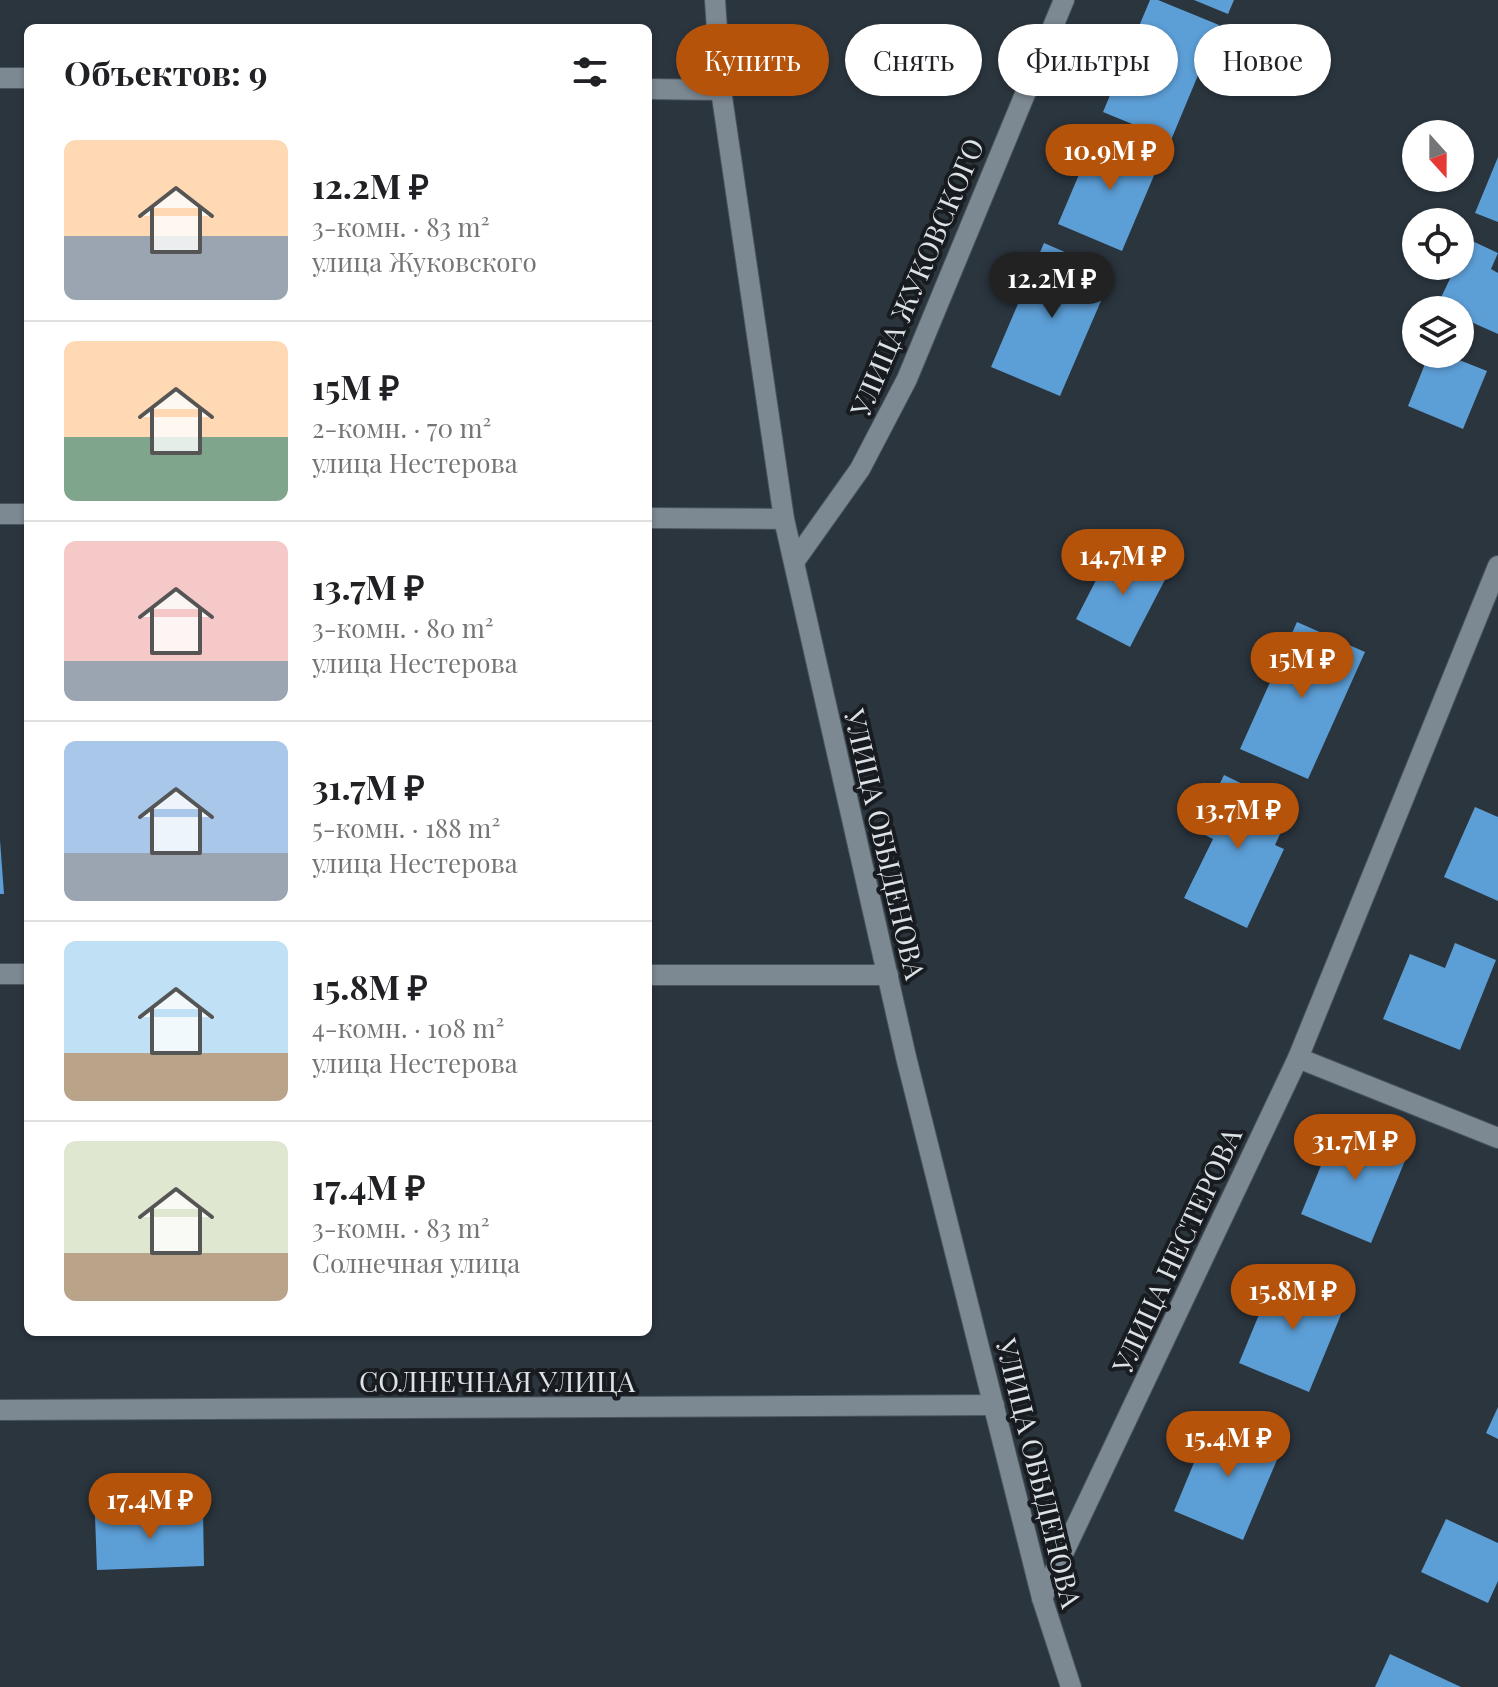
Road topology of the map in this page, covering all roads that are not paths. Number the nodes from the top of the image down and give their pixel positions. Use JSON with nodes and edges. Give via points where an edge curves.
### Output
{"nodes":[{"id":1,"x":715,"y":0,"type":"edge"},
{"id":2,"x":1064,"y":0,"type":"edge"},
{"id":3,"x":717,"y":24,"type":"edge"},
{"id":4,"x":0,"y":78,"type":"edge"},
{"id":5,"x":24,"y":78,"type":"edge"},
{"id":6,"x":652,"y":89,"type":"edge"},
{"id":7,"x":676,"y":89,"type":"edge"},
{"id":8,"x":722,"y":96,"type":"edge"},
{"id":9,"x":0,"y":514,"type":"edge"},
{"id":10,"x":24,"y":514,"type":"edge"},
{"id":11,"x":652,"y":518,"type":"edge"},
{"id":12,"x":784,"y":519,"type":"junction"},
{"id":13,"x":794,"y":562,"type":"junction"},
{"id":14,"x":1498,"y":566,"type":"edge"},
{"id":15,"x":0,"y":974,"type":"edge"},
{"id":16,"x":24,"y":974,"type":"edge"},
{"id":17,"x":652,"y":975,"type":"edge"},
{"id":18,"x":888,"y":975,"type":"junction"},
{"id":19,"x":1298,"y":1058,"type":"junction"},
{"id":20,"x":1498,"y":1138,"type":"edge"},
{"id":21,"x":994,"y":1405,"type":"junction"},
{"id":22,"x":0,"y":1410,"type":"edge"},
{"id":23,"x":1042,"y":1598,"type":"junction"},
{"id":24,"x":1071,"y":1687,"type":"edge"}],
"edges":[{"from":1,"to":3,"type":"street","name":"УЛИЦА ОБЫДЕНОВА"},
{"from":2,"to":13,"type":"street","name":"УЛИЦА ЖУКОВСКОГО","via":[[907,379],[860,469]]},
{"from":4,"to":5,"type":"street"},
{"from":6,"to":7,"type":"street"},
{"from":8,"to":12,"type":"street","name":"УЛИЦА ОБЫДЕНОВА"},
{"from":9,"to":10,"type":"street"},
{"from":11,"to":12,"type":"street"},
{"from":12,"to":13,"type":"street","name":"УЛИЦА ОБЫДЕНОВА"},
{"from":13,"to":18,"type":"street","name":"УЛИЦА ОБЫДЕНОВА"},
{"from":14,"to":19,"type":"street","name":"УЛИЦА НЕСТЕРОВА"},
{"from":15,"to":16,"type":"street"},
{"from":17,"to":18,"type":"street"},
{"from":18,"to":21,"type":"street","name":"УЛИЦА ОБЫДЕНОВА"},
{"from":19,"to":20,"type":"street"},
{"from":19,"to":23,"type":"street","name":"УЛИЦА НЕСТЕРОВА"},
{"from":21,"to":22,"type":"street","name":"СОЛНЕЧНАЯ УЛИЦА"},
{"from":21,"to":23,"type":"street","name":"УЛИЦА ОБЫДЕНОВА"},
{"from":23,"to":24,"type":"street","name":"УЛИЦА ОБЫДЕНОВА"}]}
